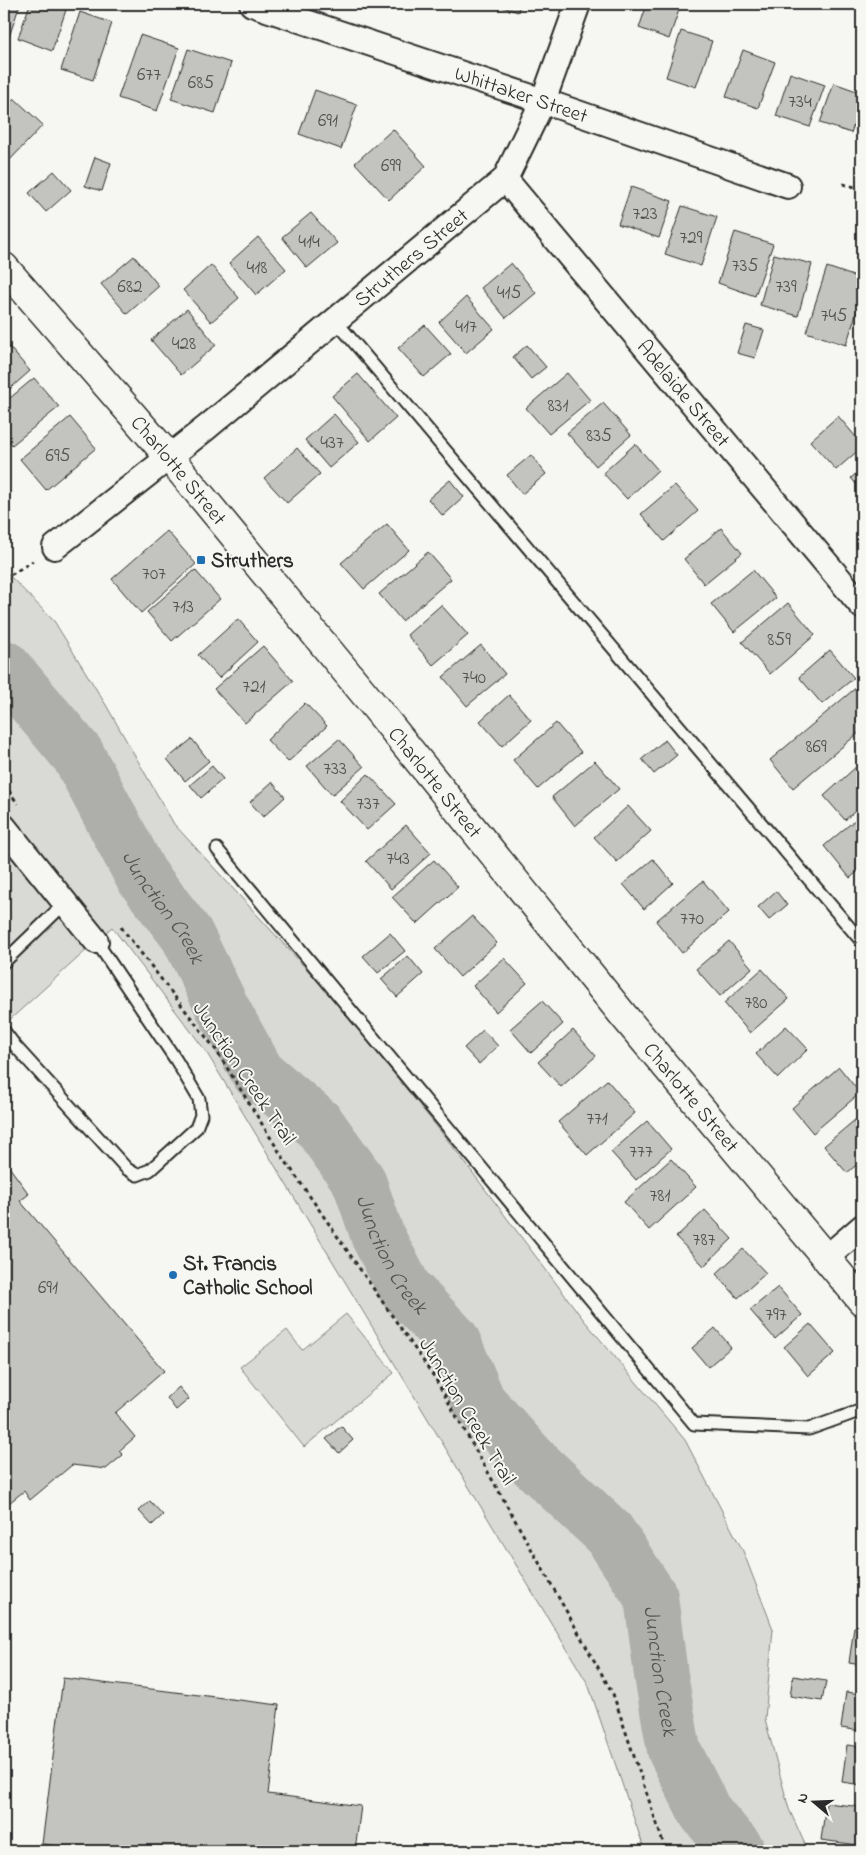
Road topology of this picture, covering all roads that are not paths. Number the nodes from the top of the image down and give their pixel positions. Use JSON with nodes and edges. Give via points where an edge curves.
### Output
{"nodes":[{"id":1,"x":252,"y":4,"type":"edge"},
{"id":2,"x":578,"y":4,"type":"edge"},
{"id":3,"x":543,"y":101,"type":"junction"},
{"id":4,"x":505,"y":179,"type":"junction"},
{"id":5,"x":788,"y":186,"type":"dead end"},
{"id":6,"x":4,"y":268,"type":"edge"},
{"id":7,"x":335,"y":320,"type":"junction"},
{"id":8,"x":169,"y":457,"type":"junction"},
{"id":9,"x":55,"y":547,"type":"road end"},
{"id":10,"x":862,"y":606,"type":"edge"},
{"id":11,"x":4,"y":827,"type":"edge"},
{"id":12,"x":218,"y":849,"type":"dead end"},
{"id":13,"x":66,"y":902,"type":"junction"},
{"id":14,"x":96,"y":941,"type":"joint"},
{"id":15,"x":862,"y":942,"type":"edge"},
{"id":16,"x":4,"y":962,"type":"edge"},
{"id":17,"x":4,"y":1031,"type":"edge"},
{"id":18,"x":862,"y":1227,"type":"edge"},
{"id":19,"x":826,"y":1258,"type":"junction"},
{"id":20,"x":862,"y":1301,"type":"edge"},
{"id":21,"x":862,"y":1410,"type":"edge"}],
"edges":[{"from":1,"to":3,"type":"street","name":"Whittaker Street"},
{"from":2,"to":3,"type":"street","name":"Struthers Street"},
{"from":3,"to":4,"type":"street","name":"Struthers Street"},
{"from":3,"to":5,"type":"street","name":"Whittaker Street"},
{"from":4,"to":7,"type":"street","name":"Struthers Street"},
{"from":4,"to":10,"type":"street","name":"Adelaide Street"},
{"from":6,"to":8,"type":"street","name":"Charlotte Street"},
{"from":7,"to":8,"type":"street","name":"Struthers Street"},
{"from":7,"to":15,"type":"lane"},
{"from":8,"to":9,"type":"street","name":"Struthers Street"},
{"from":8,"to":19,"type":"street","name":"Charlotte Street","via":[[623,1015]]},
{"from":11,"to":13,"type":"street"},
{"from":12,"to":21,"type":"lane","via":[[694,1424],[809,1429]]},
{"from":13,"to":14,"type":"street"},
{"from":13,"to":16,"type":"lane"},
{"from":14,"to":17,"type":"lane","via":[[176,1060],[198,1099],[200,1115],[196,1128],[150,1170],[137,1175],[127,1169]]},
{"from":18,"to":19,"type":"street"},
{"from":19,"to":20,"type":"street","name":"Charlotte Street"}]}
